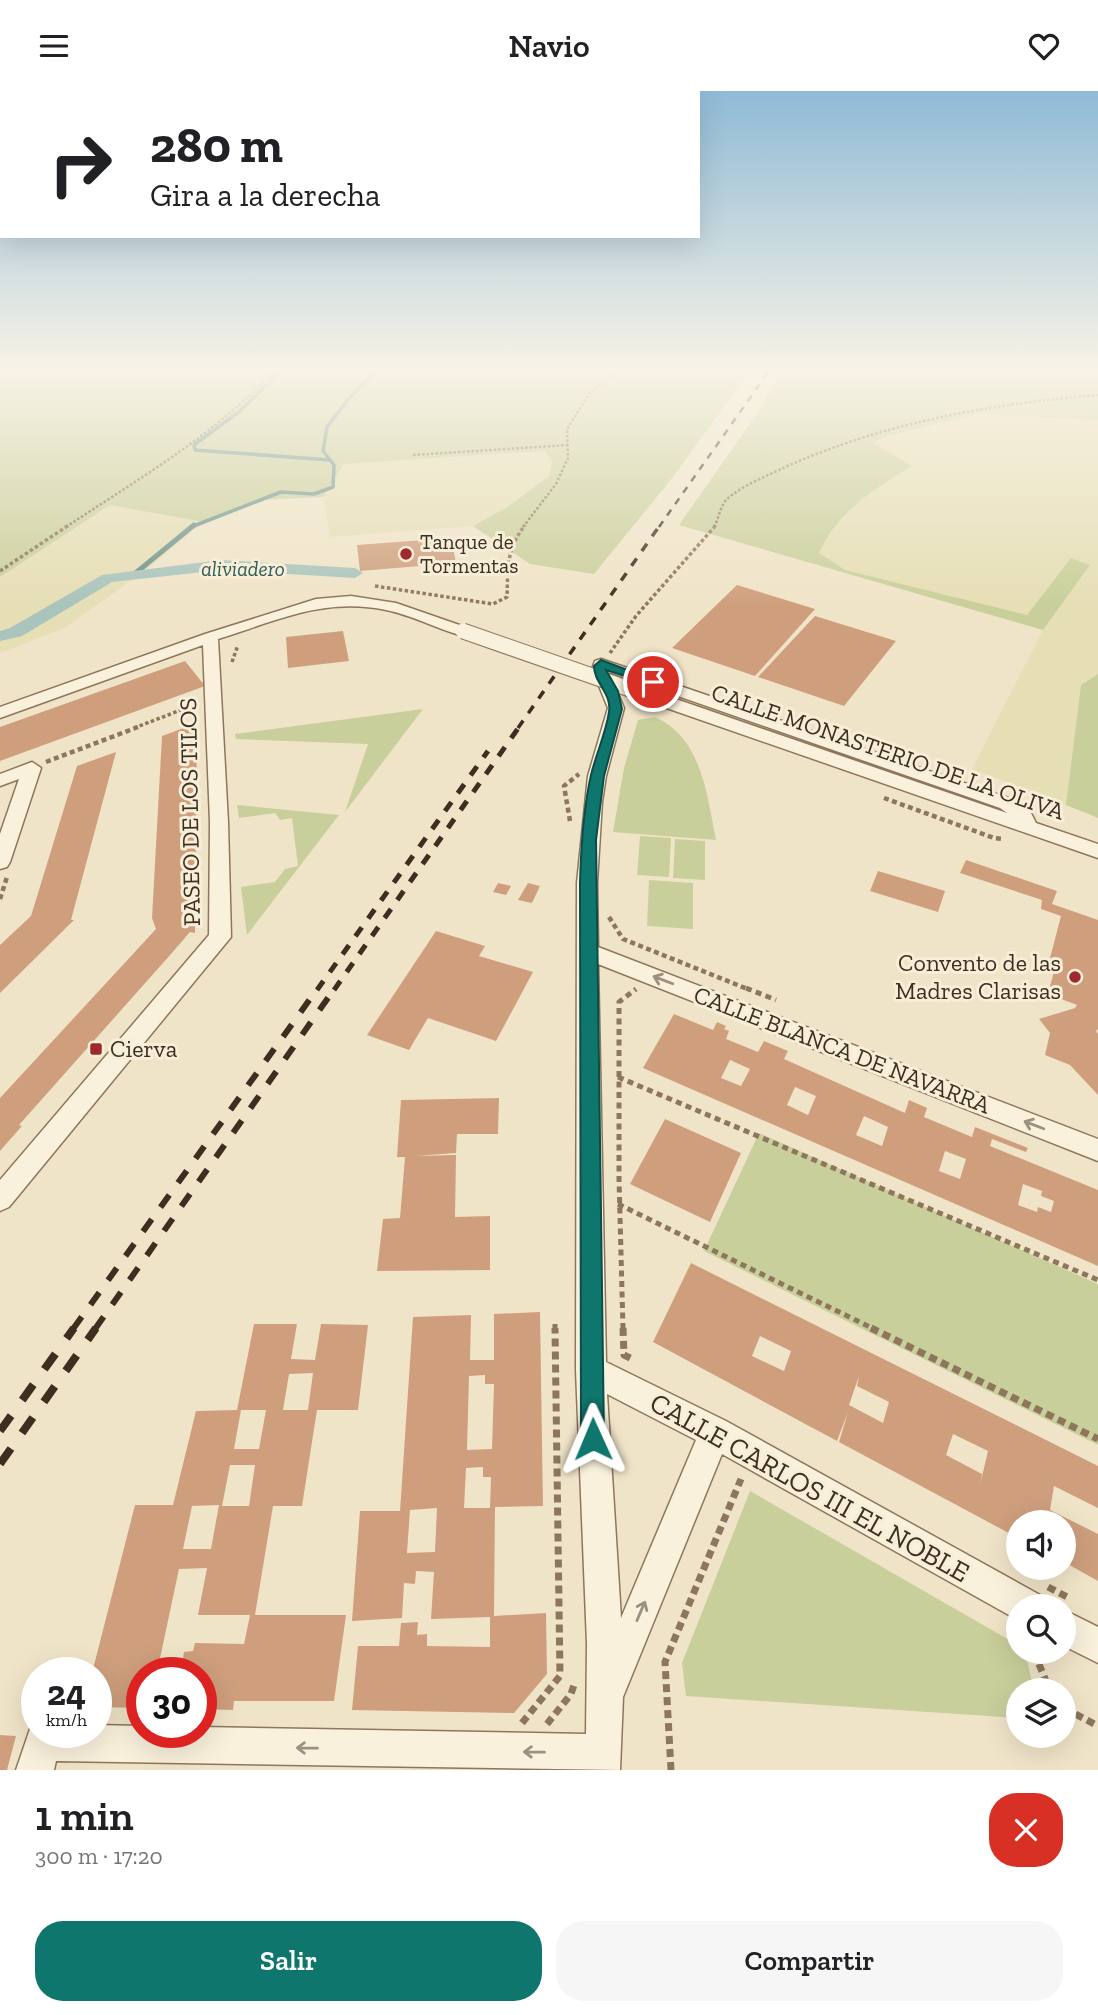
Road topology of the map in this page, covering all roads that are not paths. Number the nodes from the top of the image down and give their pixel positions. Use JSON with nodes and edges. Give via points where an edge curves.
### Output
{"nodes":[{"id":1,"x":210,"y":637,"type":"junction"},
{"id":2,"x":0,"y":713,"type":"edge"},
{"id":3,"x":0,"y":780,"type":"edge"},
{"id":4,"x":1028,"y":827,"type":"junction"},
{"id":5,"x":1098,"y":851,"type":"edge"},
{"id":6,"x":0,"y":862,"type":"edge"},
{"id":7,"x":587,"y":951,"type":"junction"},
{"id":8,"x":1098,"y":1150,"type":"edge"},
{"id":9,"x":0,"y":1199,"type":"edge"},
{"id":10,"x":591,"y":1370,"type":"junction"},
{"id":11,"x":715,"y":1433,"type":"junction"},
{"id":12,"x":1033,"y":1594,"type":"edge"},
{"id":13,"x":1076,"y":1622,"type":"edge"},
{"id":14,"x":1098,"y":1646,"type":"edge"},
{"id":15,"x":606,"y":1696,"type":"junction"},
{"id":16,"x":602,"y":1762,"type":"edge"},
{"id":17,"x":35,"y":1770,"type":"edge"}],
"edges":[{"from":1,"to":2,"type":"street","name":"CALLE MONASTERIO DE LA OLIVA"},
{"from":1,"to":4,"type":"street","name":"CALLE MONASTERIO DE LA OLIVA","bridge":true,"via":[[301,606],[351,600],[391,606]]},
{"from":1,"to":9,"type":"street","name":"PASEO DE LOS TILOS","via":[[219,937]]},
{"from":3,"to":6,"type":"street","via":[[37,765]]},
{"from":4,"to":5,"type":"street","name":"CALLE MONASTERIO DE LA OLIVA"},
{"from":4,"to":7,"type":"street","via":[[1023,815],[1007,804],[601,664],[616,709],[597,776],[590,828]]},
{"from":8,"to":7,"type":"street","name":"CALLE BLANCA DE NAVARRA","one_way":true},
{"from":7,"to":10,"type":"street"},
{"from":10,"to":11,"type":"street","name":"CALLE CARLOS III EL NOBLE"},
{"from":10,"to":15,"type":"street"},
{"from":11,"to":12,"type":"street","name":"CALLE CARLOS III EL NOBLE"},
{"from":15,"to":11,"type":"street","one_way":true},
{"from":13,"to":14,"type":"street"},
{"from":15,"to":16,"type":"street"},
{"from":16,"to":17,"type":"street","one_way":true,"via":[[43,1742]]}]}
